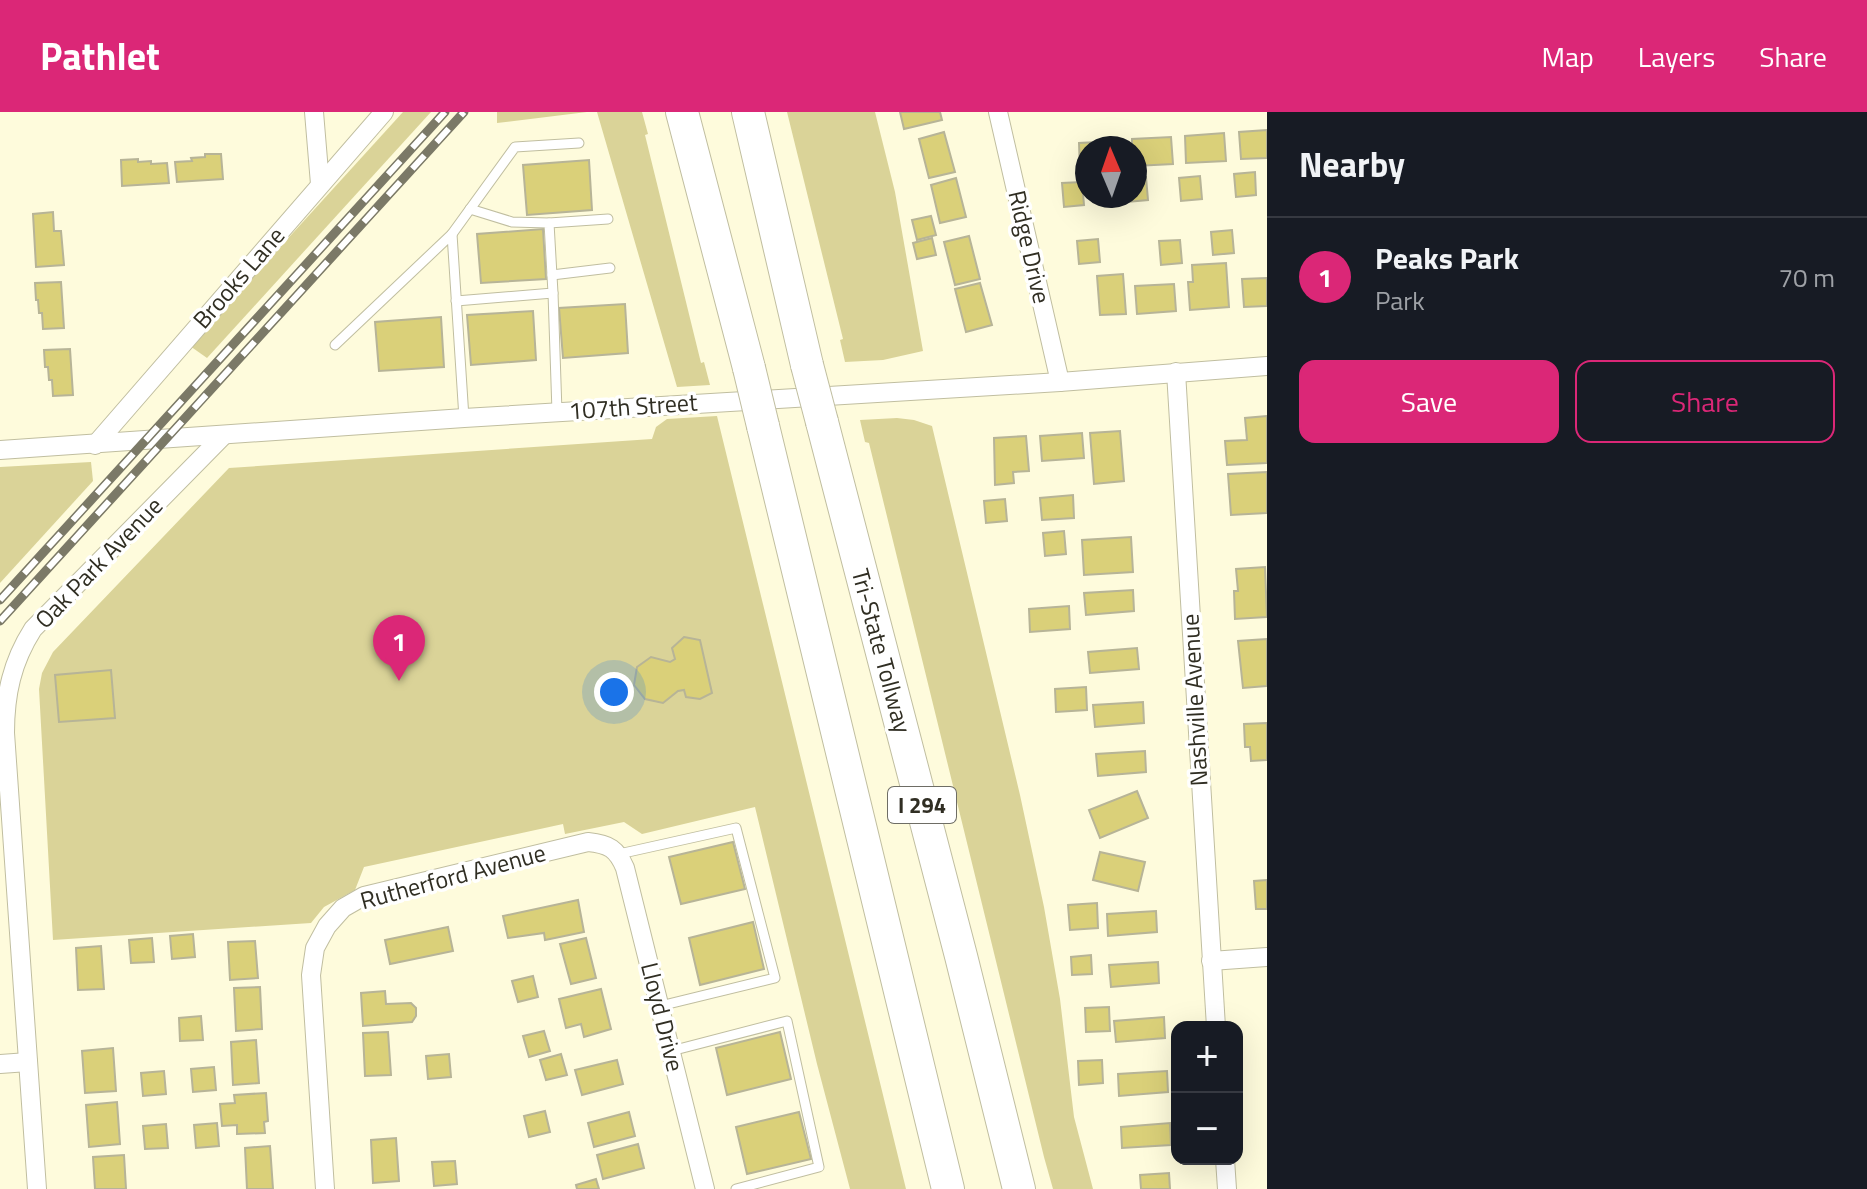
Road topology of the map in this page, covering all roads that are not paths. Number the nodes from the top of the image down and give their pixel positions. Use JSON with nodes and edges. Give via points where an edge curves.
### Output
{"nodes":[{"id":1,"x":314,"y":112,"type":"edge"},
{"id":2,"x":384,"y":112,"type":"edge"},
{"id":3,"x":682,"y":112,"type":"edge"},
{"id":4,"x":748,"y":112,"type":"edge"},
{"id":5,"x":998,"y":112,"type":"edge"},
{"id":6,"x":579,"y":143,"type":"dead end"},
{"id":7,"x":320,"y":184,"type":"junction"},
{"id":8,"x":470,"y":209,"type":"junction"},
{"id":9,"x":608,"y":219,"type":"dead end"},
{"id":10,"x":549,"y":223,"type":"junction"},
{"id":11,"x":452,"y":234,"type":"junction"},
{"id":12,"x":610,"y":268,"type":"dead end"},
{"id":13,"x":552,"y":275,"type":"junction"},
{"id":14,"x":553,"y":293,"type":"junction"},
{"id":15,"x":456,"y":301,"type":"junction"},
{"id":16,"x":335,"y":345,"type":"dead end"},
{"id":17,"x":1267,"y":366,"type":"edge"},
{"id":18,"x":1176,"y":372,"type":"junction"},
{"id":19,"x":1060,"y":382,"type":"junction"},
{"id":20,"x":557,"y":412,"type":"junction"},
{"id":21,"x":464,"y":418,"type":"junction"},
{"id":22,"x":224,"y":435,"type":"junction"},
{"id":23,"x":95,"y":445,"type":"junction"},
{"id":24,"x":0,"y":450,"type":"edge"},
{"id":25,"x":616,"y":851,"type":"junction"},
{"id":26,"x":8,"y":890,"type":"edge"},
{"id":27,"x":1267,"y":957,"type":"edge"},
{"id":28,"x":1211,"y":961,"type":"junction"},
{"id":29,"x":660,"y":1006,"type":"junction"},
{"id":30,"x":1216,"y":1021,"type":"edge"},
{"id":31,"x":671,"y":1051,"type":"junction"},
{"id":32,"x":28,"y":1062,"type":"junction"},
{"id":33,"x":0,"y":1064,"type":"edge"},
{"id":34,"x":1225,"y":1165,"type":"edge"},
{"id":35,"x":37,"y":1189,"type":"edge"},
{"id":36,"x":325,"y":1189,"type":"edge"},
{"id":37,"x":705,"y":1189,"type":"edge"},
{"id":38,"x":736,"y":1189,"type":"edge"},
{"id":39,"x":948,"y":1189,"type":"edge"},
{"id":40,"x":1019,"y":1189,"type":"edge"},
{"id":41,"x":1227,"y":1189,"type":"edge"}],
"edges":[{"from":1,"to":7,"type":"street"},
{"from":2,"to":7,"type":"street","name":"Brooks Lane"},
{"from":3,"to":39,"type":"highway","number":"I 294","bridge":true},
{"from":4,"to":40,"type":"highway","name":"Tri-State Tollway","number":"I 294","bridge":true,"via":[[807,365]]},
{"from":5,"to":19,"type":"street","name":"Ridge Drive"},
{"from":6,"to":8,"type":"lane","via":[[515,147]]},
{"from":7,"to":23,"type":"street","name":"Brooks Lane"},
{"from":8,"to":10,"type":"lane","via":[[512,222]]},
{"from":8,"to":11,"type":"lane"},
{"from":9,"to":10,"type":"lane"},
{"from":10,"to":13,"type":"lane"},
{"from":11,"to":15,"type":"lane"},
{"from":11,"to":16,"type":"lane"},
{"from":12,"to":13,"type":"lane"},
{"from":13,"to":14,"type":"lane"},
{"from":14,"to":15,"type":"lane"},
{"from":14,"to":20,"type":"lane"},
{"from":15,"to":21,"type":"lane"},
{"from":17,"to":18,"type":"street","name":"107th Street"},
{"from":18,"to":19,"type":"street","name":"107th Street"},
{"from":18,"to":28,"type":"street","name":"Nashville Avenue"},
{"from":19,"to":20,"type":"street","name":"107th Street"},
{"from":20,"to":21,"type":"street","name":"107th Street"},
{"from":21,"to":22,"type":"street","name":"107th Street"},
{"from":22,"to":23,"type":"street","name":"107th Street"},
{"from":22,"to":26,"type":"street","name":"Oak Park Avenue","via":[[33,629],[20,650],[5,702]]},
{"from":23,"to":24,"type":"street","name":"107th Street"},
{"from":25,"to":29,"type":"street","name":"Lloyd Drive","via":[[625,868]]},
{"from":25,"to":29,"type":"lane","via":[[736,828],[775,978]]},
{"from":25,"to":36,"type":"street","name":"Rutherford Avenue","via":[[588,842],[378,891],[343,908],[327,926],[315,948],[311,975]]},
{"from":26,"to":32,"type":"street","name":"Oak Park Avenue"},
{"from":27,"to":28,"type":"street"},
{"from":28,"to":30,"type":"street","name":"Nashville Avenue"},
{"from":29,"to":31,"type":"street","name":"Lloyd Drive"},
{"from":31,"to":37,"type":"street","name":"Lloyd Drive"},
{"from":31,"to":38,"type":"lane","via":[[787,1021],[819,1167]]},
{"from":32,"to":33,"type":"street"},
{"from":32,"to":35,"type":"street","name":"Oak Park Avenue"},
{"from":34,"to":41,"type":"street"}]}
